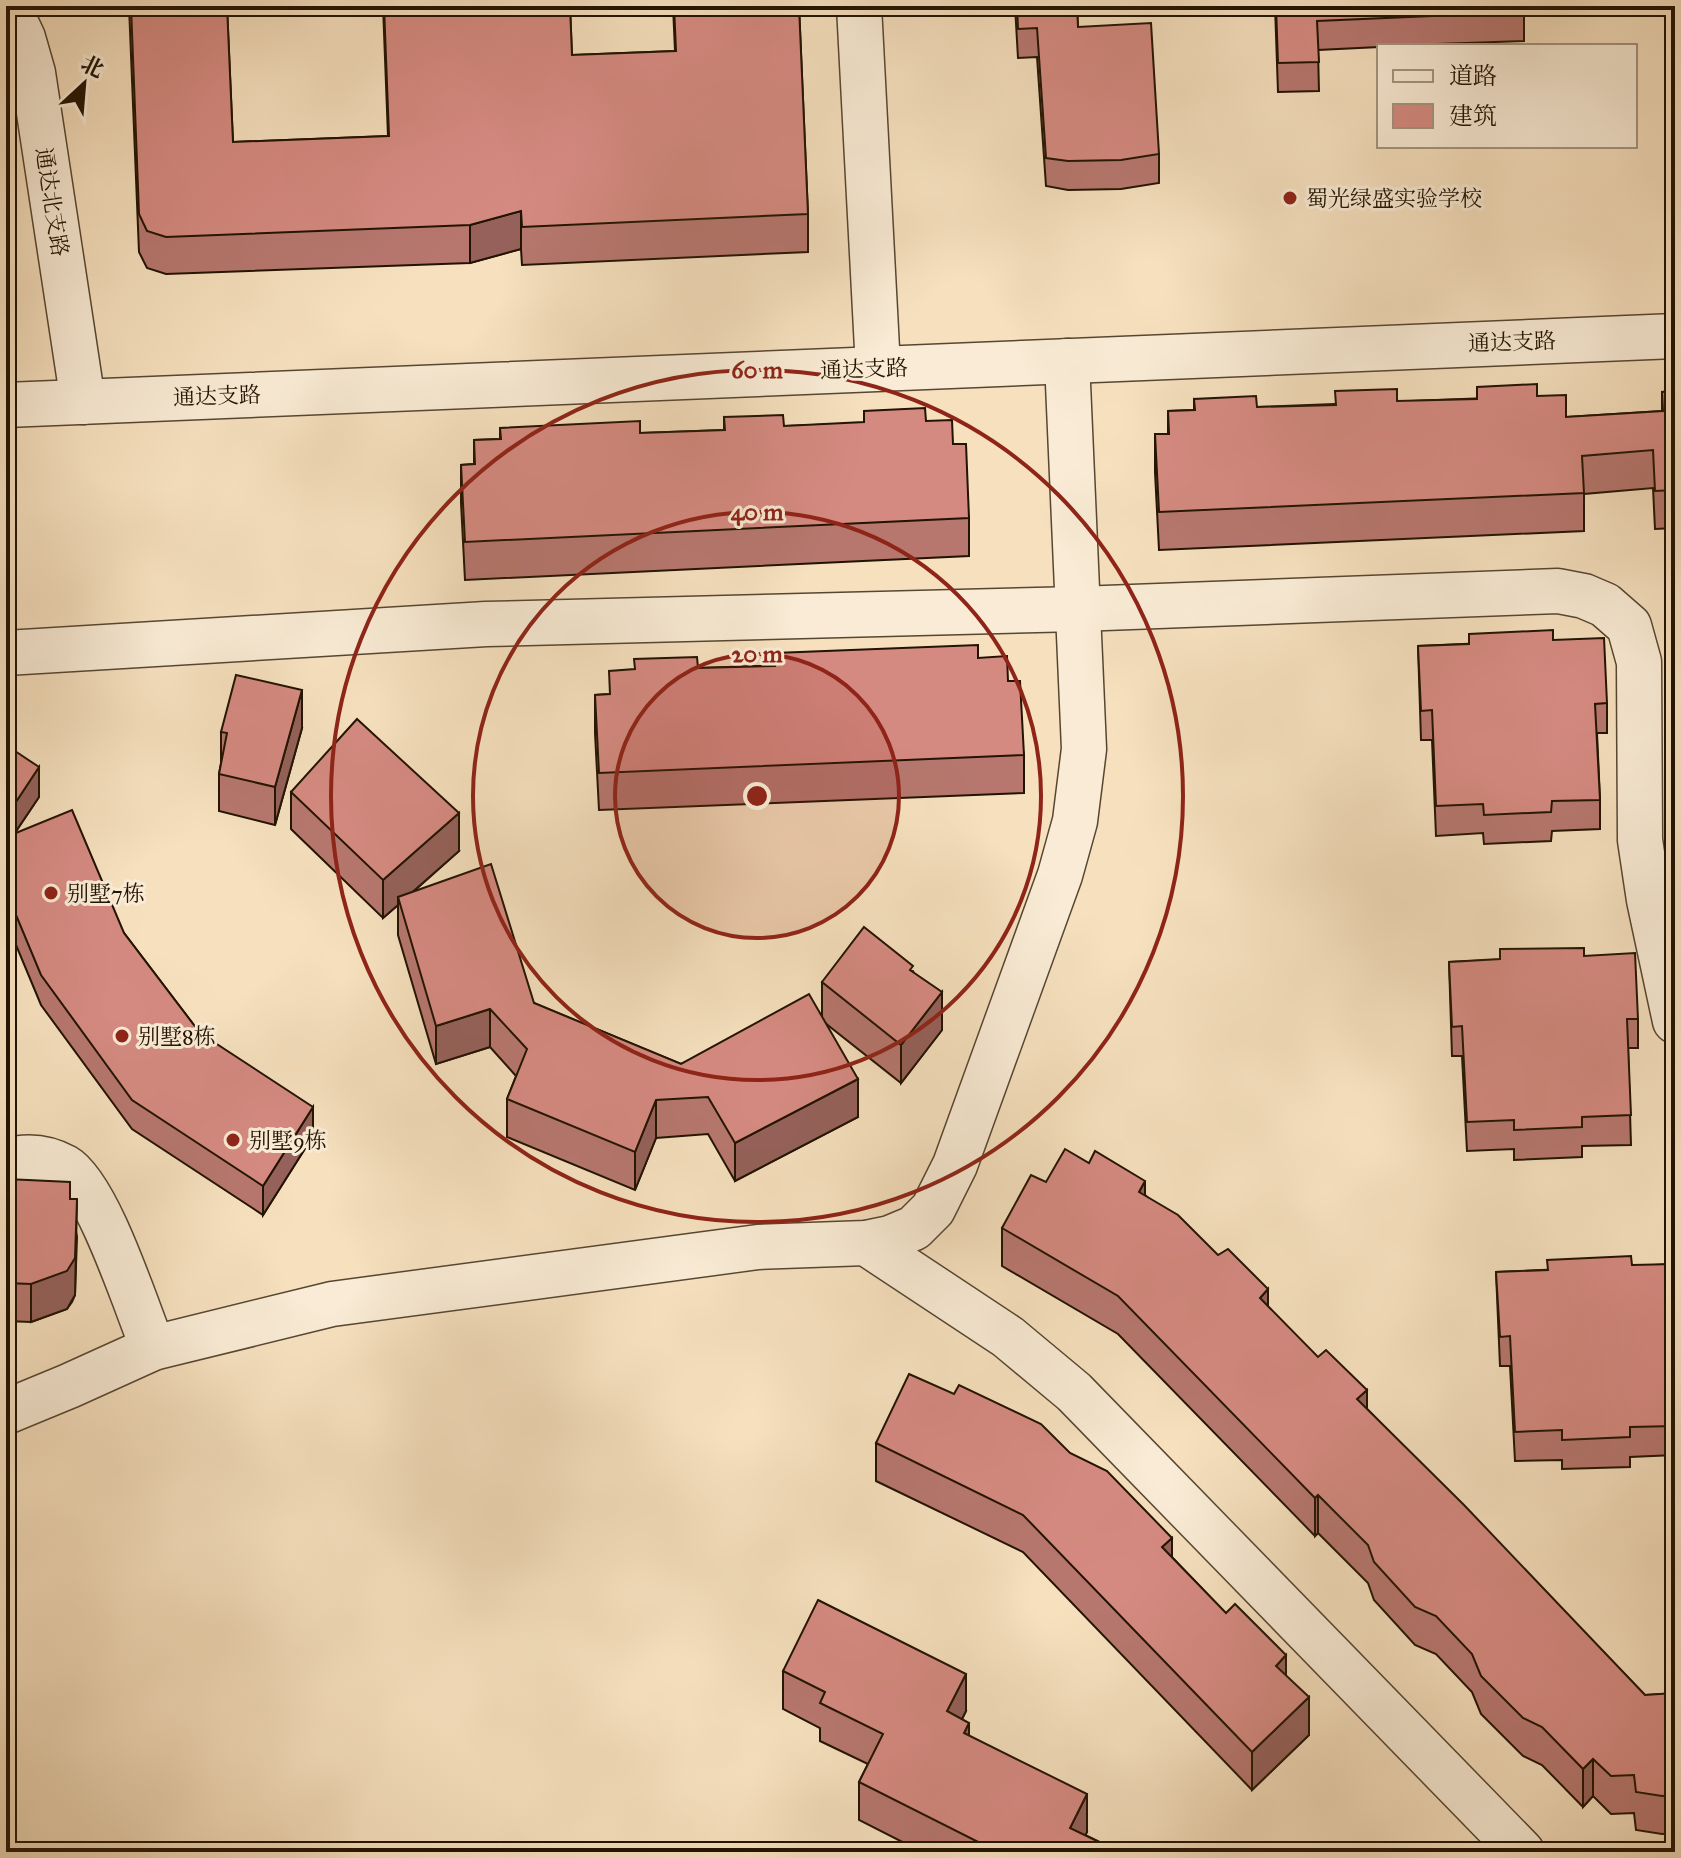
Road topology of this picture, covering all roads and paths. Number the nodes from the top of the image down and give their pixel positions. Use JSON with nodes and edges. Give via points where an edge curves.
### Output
{"nodes":[{"id":1,"x":8,"y":6,"type":"edge"},
{"id":2,"x":859,"y":6,"type":"edge"},
{"id":3,"x":1675,"y":336,"type":"edge"},
{"id":4,"x":1067,"y":361,"type":"junction"},
{"id":5,"x":878,"y":368,"type":"junction"},
{"id":6,"x":83,"y":402,"type":"junction"},
{"id":7,"x":6,"y":405,"type":"edge"},
{"id":8,"x":1078,"y":609,"type":"junction"},
{"id":9,"x":6,"y":653,"type":"edge"},
{"id":10,"x":1675,"y":1021,"type":"edge"},
{"id":11,"x":6,"y":1161,"type":"edge"},
{"id":12,"x":933,"y":1209,"type":"junction"},
{"id":13,"x":866,"y":1243,"type":"junction"},
{"id":14,"x":960,"y":1304,"type":"junction"},
{"id":15,"x":153,"y":1348,"type":"junction"},
{"id":16,"x":8,"y":1410,"type":"edge"},
{"id":17,"x":1522,"y":1852,"type":"edge"}],
"edges":[{"from":1,"to":6,"type":"street","name":"通达北支路","via":[[33,73]]},
{"from":2,"to":5,"type":"street"},
{"from":3,"to":4,"type":"street","name":"通达支路"},
{"from":4,"to":5,"type":"street","name":"通达支路"},
{"from":4,"to":8,"type":"street"},
{"from":5,"to":6,"type":"street","name":"通达支路"},
{"from":6,"to":7,"type":"street","name":"通达支路"},
{"from":8,"to":9,"type":"street","via":[[486,624]]},
{"from":8,"to":10,"type":"street","via":[[1558,591],[1605,605],[1629,626],[1639,662],[1640,840]]},
{"from":8,"to":12,"type":"street","via":[[1084,749],[1075,821],[955,1165]]},
{"from":11,"to":15,"type":"street","via":[[27,1155],[66,1167],[95,1203]]},
{"from":12,"to":13,"type":"street","via":[[914,1228]]},
{"from":12,"to":14,"type":"street","via":[[929,1237],[935,1268]]},
{"from":13,"to":14,"type":"street"},
{"from":13,"to":15,"type":"street","via":[[758,1247],[332,1304]]},
{"from":14,"to":17,"type":"street","via":[[1074,1392]]},
{"from":15,"to":16,"type":"street"}]}
